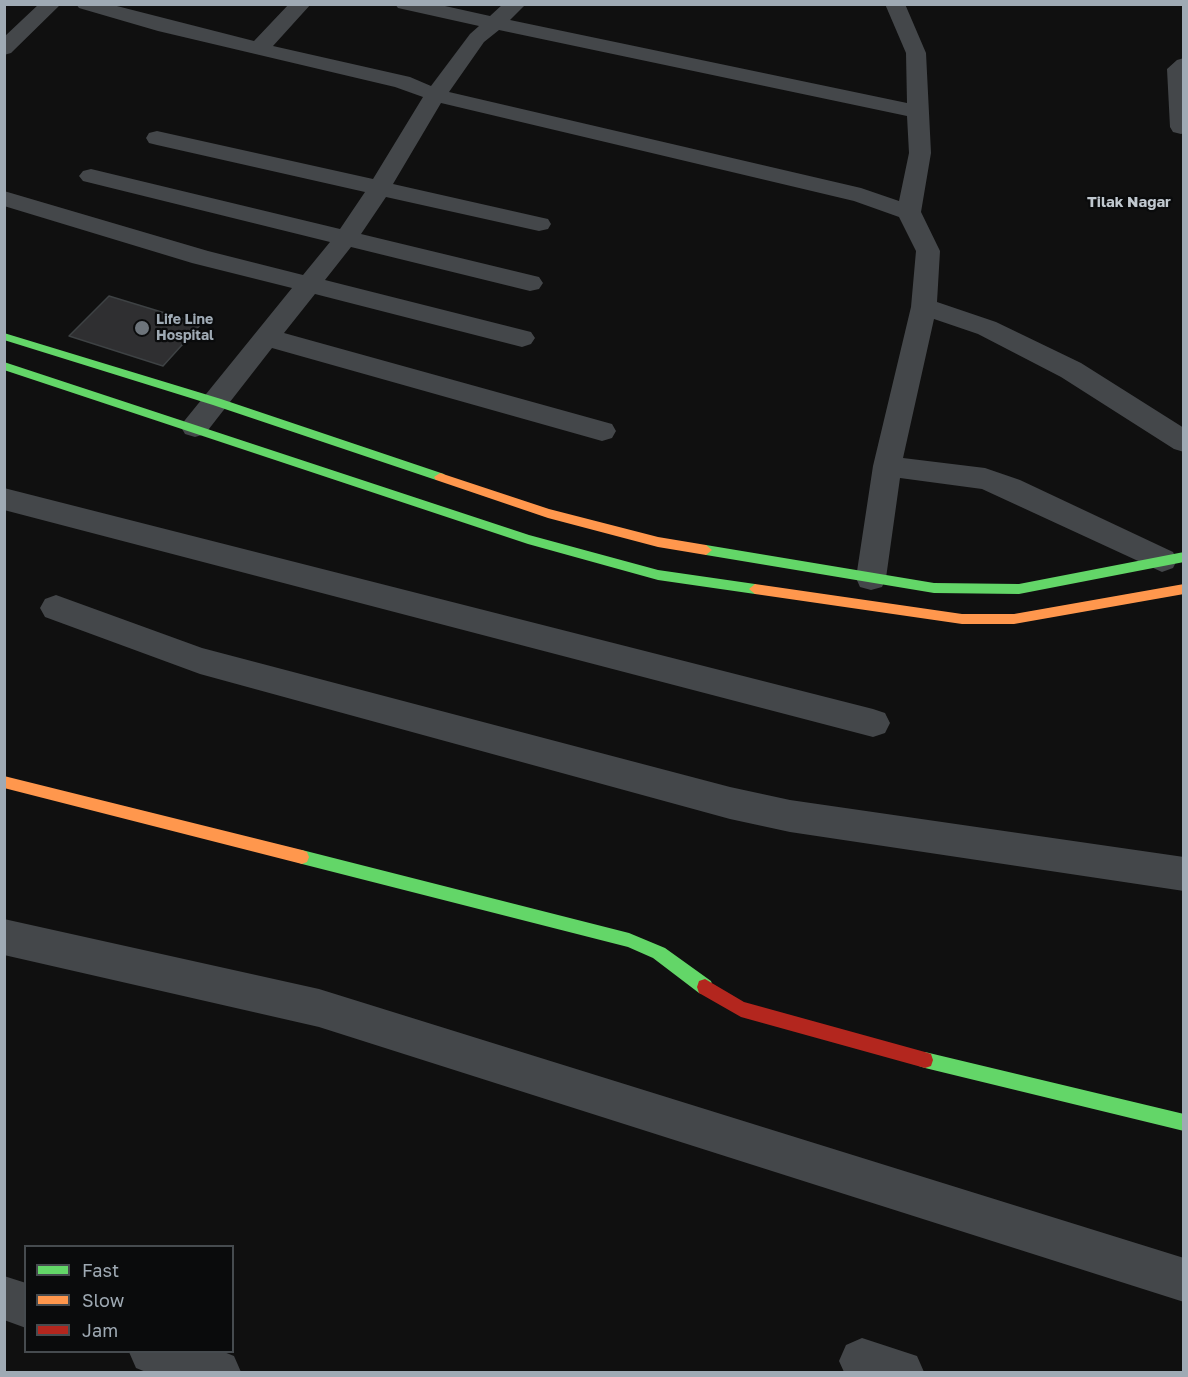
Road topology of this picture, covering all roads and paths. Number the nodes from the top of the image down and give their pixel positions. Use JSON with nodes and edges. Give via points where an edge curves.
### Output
{"nodes":[{"id":1,"x":51,"y":4,"type":"edge"},
{"id":2,"x":86,"y":4,"type":"edge"},
{"id":3,"x":301,"y":4,"type":"edge"},
{"id":4,"x":405,"y":4,"type":"edge"},
{"id":5,"x":516,"y":4,"type":"edge"},
{"id":6,"x":895,"y":4,"type":"edge"},
{"id":7,"x":494,"y":24,"type":"junction"},
{"id":8,"x":258,"y":48,"type":"junction"},
{"id":9,"x":4,"y":49,"type":"edge"},
{"id":10,"x":1184,"y":64,"type":"edge"},
{"id":11,"x":436,"y":95,"type":"junction"},
{"id":12,"x":918,"y":112,"type":"junction"},
{"id":13,"x":1181,"y":127,"type":"dead end"},
{"id":14,"x":157,"y":138,"type":"dead end"},
{"id":15,"x":91,"y":176,"type":"dead end"},
{"id":16,"x":379,"y":189,"type":"junction"},
{"id":17,"x":4,"y":198,"type":"edge"},
{"id":18,"x":909,"y":212,"type":"junction"},
{"id":19,"x":540,"y":224,"type":"dead end"},
{"id":20,"x":345,"y":238,"type":"junction"},
{"id":21,"x":531,"y":282,"type":"dead end"},
{"id":22,"x":308,"y":284,"type":"junction"},
{"id":23,"x":924,"y":307,"type":"junction"},
{"id":24,"x":4,"y":336,"type":"edge"},
{"id":25,"x":265,"y":337,"type":"junction"},
{"id":26,"x":522,"y":338,"type":"dead end"},
{"id":27,"x":4,"y":366,"type":"edge"},
{"id":28,"x":217,"y":402,"type":"junction"},
{"id":29,"x":195,"y":427,"type":"junction"},
{"id":30,"x":602,"y":431,"type":"dead end"},
{"id":31,"x":1184,"y":442,"type":"edge"},
{"id":32,"x":887,"y":466,"type":"junction"},
{"id":33,"x":4,"y":499,"type":"edge"},
{"id":34,"x":1173,"y":559,"type":"edge"},
{"id":35,"x":871,"y":578,"type":"junction"},
{"id":36,"x":1184,"y":589,"type":"edge"},
{"id":37,"x":56,"y":608,"type":"dead end"},
{"id":38,"x":873,"y":723,"type":"dead end"},
{"id":39,"x":4,"y":782,"type":"edge"},
{"id":40,"x":1184,"y":874,"type":"edge"},
{"id":41,"x":4,"y":937,"type":"edge"},
{"id":42,"x":1184,"y":1123,"type":"edge"},
{"id":43,"x":1184,"y":1280,"type":"edge"},
{"id":44,"x":4,"y":1298,"type":"edge"},
{"id":45,"x":24,"y":1305,"type":"edge"},
{"id":46,"x":155,"y":1353,"type":"edge"},
{"id":47,"x":218,"y":1372,"type":"edge"}],
"edges":[{"from":1,"to":9,"type":"street"},
{"from":2,"to":8,"type":"street","via":[[161,17]]},
{"from":3,"to":8,"type":"street"},
{"from":4,"to":7,"type":"street"},
{"from":5,"to":7,"type":"street"},
{"from":6,"to":12,"type":"street","via":[[916,53]]},
{"from":7,"to":11,"type":"street","via":[[477,38]]},
{"from":7,"to":12,"type":"street"},
{"from":8,"to":11,"type":"street","via":[[402,82]]},
{"from":10,"to":13,"type":"street","via":[[1178,69]]},
{"from":11,"to":16,"type":"street"},
{"from":11,"to":18,"type":"street","via":[[861,195]]},
{"from":12,"to":18,"type":"street","via":[[920,153]]},
{"from":14,"to":16,"type":"street"},
{"from":15,"to":20,"type":"street"},
{"from":16,"to":19,"type":"street"},
{"from":16,"to":20,"type":"street"},
{"from":17,"to":22,"type":"street","via":[[201,257]]},
{"from":18,"to":23,"type":"street","via":[[928,251]]},
{"from":20,"to":21,"type":"street"},
{"from":20,"to":22,"type":"street"},
{"from":22,"to":25,"type":"street"},
{"from":22,"to":26,"type":"street"},
{"from":23,"to":31,"type":"street","via":[[987,328],[1071,370]]},
{"from":23,"to":32,"type":"street"},
{"from":24,"to":28,"type":"street"},
{"from":25,"to":28,"type":"street"},
{"from":25,"to":30,"type":"street"},
{"from":27,"to":29,"type":"street"},
{"from":28,"to":29,"type":"street"},
{"from":28,"to":35,"type":"street","via":[[548,513],[658,542]]},
{"from":29,"to":36,"type":"street","via":[[528,539],[658,575],[962,619],[1014,619]]},
{"from":32,"to":34,"type":"street","via":[[985,479]]},
{"from":32,"to":35,"type":"street"},
{"from":33,"to":38,"type":"street"},
{"from":34,"to":35,"type":"street","via":[[1019,589],[934,588]]},
{"from":37,"to":40,"type":"street","via":[[200,661],[730,803],[790,816]]},
{"from":39,"to":42,"type":"street","via":[[595,930],[659,953],[715,995],[741,1009],[860,1044]]},
{"from":41,"to":43,"type":"street","via":[[319,1008]]},
{"from":44,"to":45,"type":"street"},
{"from":46,"to":47,"type":"street"}]}
